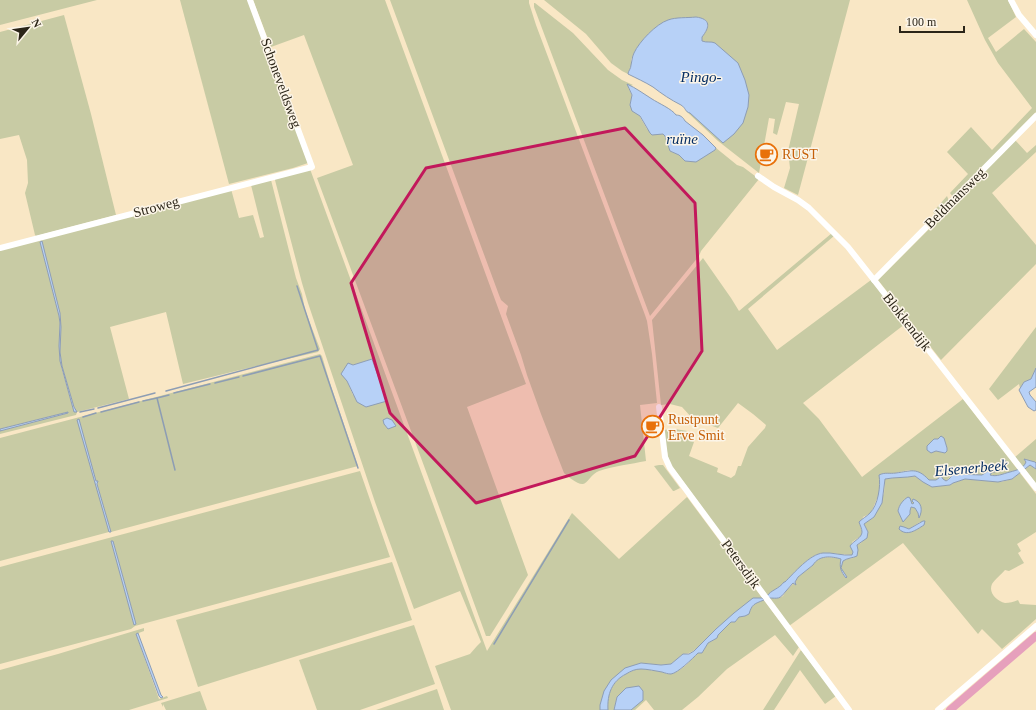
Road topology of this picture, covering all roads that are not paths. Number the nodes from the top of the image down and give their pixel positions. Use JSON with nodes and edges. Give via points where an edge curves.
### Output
{"nodes":[{"id":1,"x":250,"y":0,"type":"edge"},
{"id":2,"x":1011,"y":0,"type":"edge"},
{"id":3,"x":1036,"y":36,"type":"edge"},
{"id":4,"x":1036,"y":116,"type":"edge"},
{"id":5,"x":312,"y":166,"type":"joint"},
{"id":6,"x":758,"y":176,"type":"dead end"},
{"id":7,"x":0,"y":248,"type":"edge"},
{"id":8,"x":874,"y":280,"type":"junction"},
{"id":9,"x":659,"y":406,"type":"dead end"},
{"id":10,"x":1036,"y":488,"type":"edge"},
{"id":11,"x":1036,"y":626,"type":"edge"},
{"id":12,"x":1036,"y":636,"type":"edge"},
{"id":13,"x":849,"y":710,"type":"edge"},
{"id":14,"x":938,"y":710,"type":"edge"},
{"id":15,"x":950,"y":710,"type":"edge"}],
"edges":[{"from":1,"to":5,"type":"street","name":"Schoneveldsweg"},
{"from":2,"to":3,"type":"street"},
{"from":4,"to":8,"type":"street","name":"Beldmansweg"},
{"from":5,"to":7,"type":"street","name":"Stroweg"},
{"from":6,"to":8,"type":"street","name":"Blokkendijk","via":[[809,208],[848,248]]},
{"from":8,"to":10,"type":"street","name":"Blokkendijk"},
{"from":9,"to":13,"type":"street","name":"Petersdijk","via":[[665,457],[670,468]]},
{"from":11,"to":14,"type":"street"},
{"from":12,"to":15,"type":"main road"}]}
